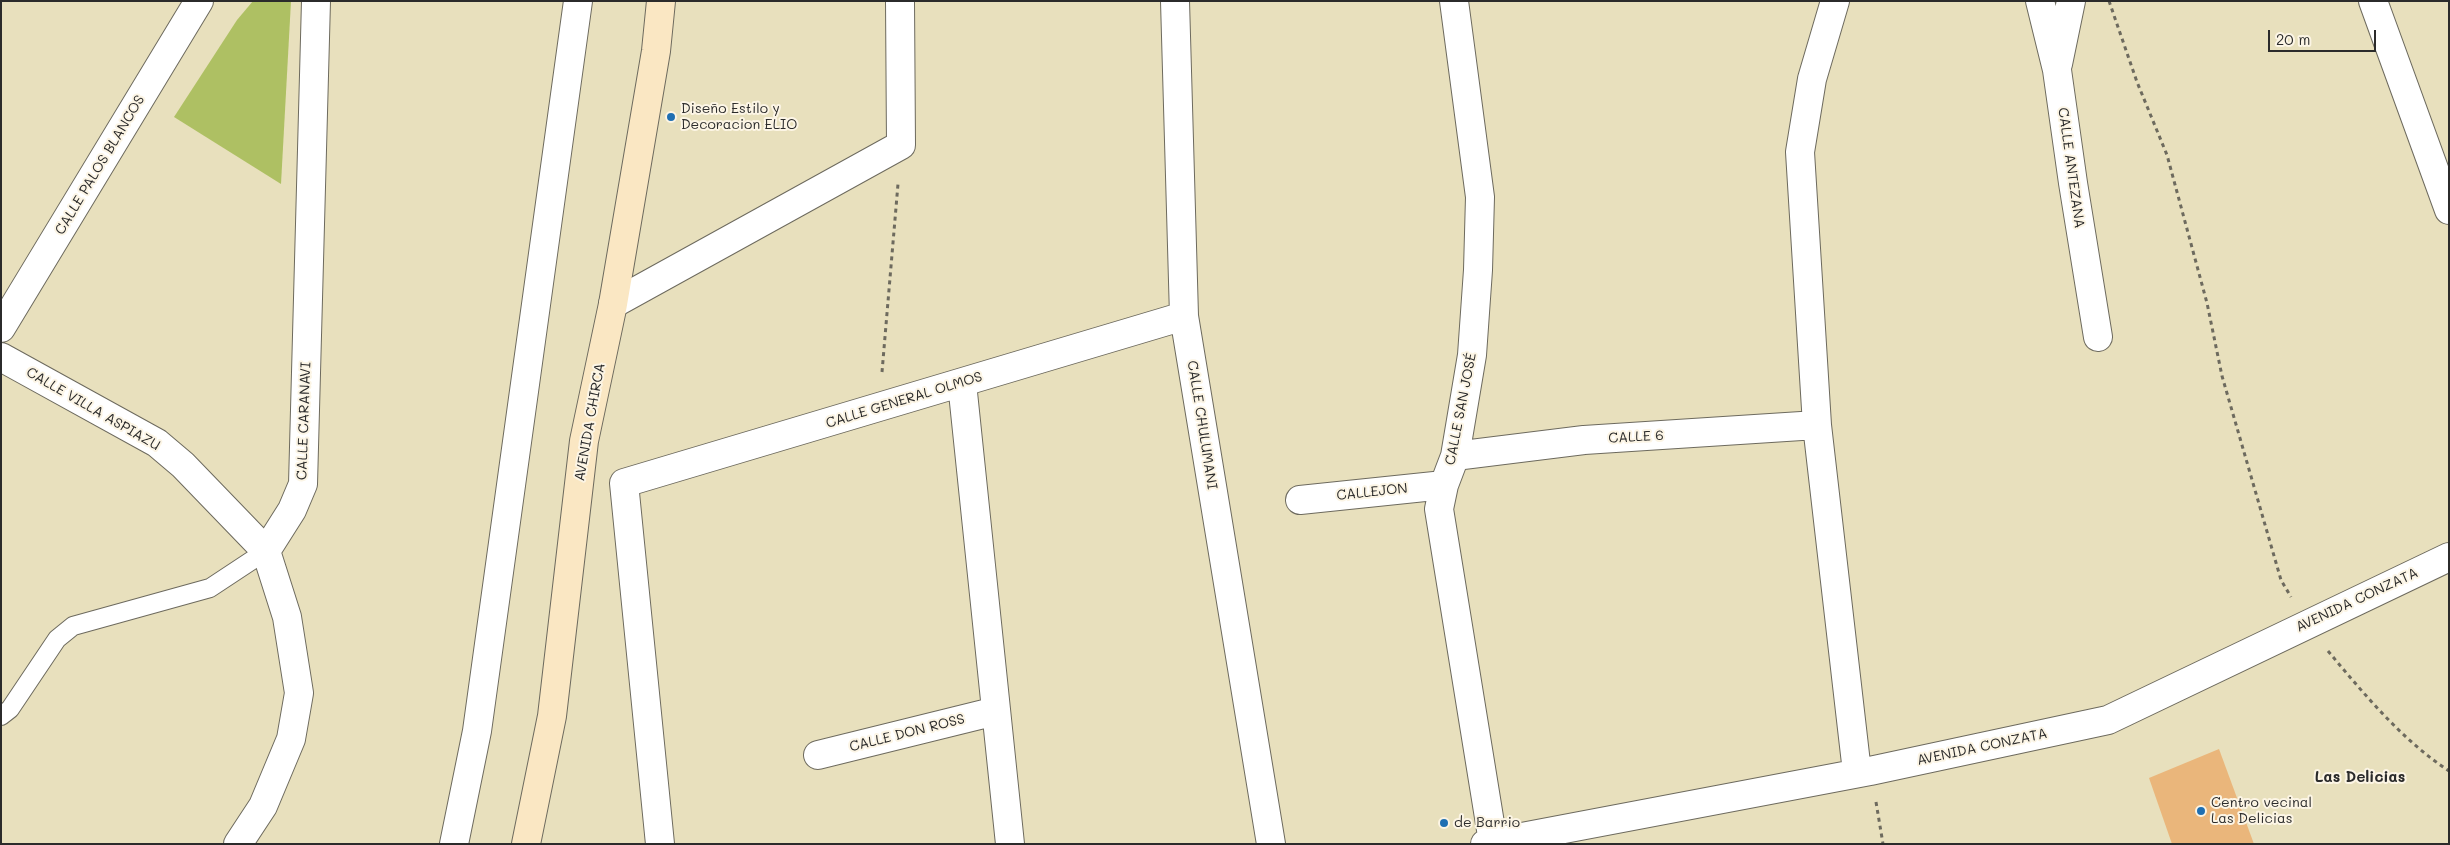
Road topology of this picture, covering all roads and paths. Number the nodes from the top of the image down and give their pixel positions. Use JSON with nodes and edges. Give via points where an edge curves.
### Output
{"nodes":[{"id":1,"x":199,"y":1,"type":"edge"},
{"id":2,"x":316,"y":1,"type":"edge"},
{"id":3,"x":578,"y":1,"type":"edge"},
{"id":4,"x":661,"y":1,"type":"edge"},
{"id":5,"x":900,"y":1,"type":"edge"},
{"id":6,"x":1174,"y":1,"type":"edge"},
{"id":7,"x":1454,"y":1,"type":"edge"},
{"id":8,"x":1835,"y":1,"type":"edge"},
{"id":9,"x":2040,"y":1,"type":"edge"},
{"id":10,"x":2071,"y":1,"type":"edge"},
{"id":11,"x":2109,"y":1,"type":"edge"},
{"id":12,"x":2373,"y":1,"type":"edge"},
{"id":13,"x":2057,"y":70,"type":"junction"},
{"id":14,"x":901,"y":145,"type":"junction"},
{"id":15,"x":2449,"y":210,"type":"edge"},
{"id":16,"x":613,"y":304,"type":"junction"},
{"id":17,"x":1184,"y":316,"type":"junction"},
{"id":18,"x":1,"y":328,"type":"edge"},
{"id":19,"x":2098,"y":337,"type":"dead end"},
{"id":20,"x":1,"y":357,"type":"edge"},
{"id":21,"x":962,"y":382,"type":"junction"},
{"id":22,"x":879,"y":407,"type":"junction"},
{"id":23,"x":1817,"y":426,"type":"junction"},
{"id":24,"x":1455,"y":456,"type":"junction"},
{"id":25,"x":1444,"y":485,"type":"junction"},
{"id":26,"x":1300,"y":500,"type":"dead end"},
{"id":27,"x":266,"y":551,"type":"junction"},
{"id":28,"x":2449,"y":557,"type":"edge"},
{"id":29,"x":2306,"y":624,"type":"junction"},
{"id":30,"x":996,"y":711,"type":"junction"},
{"id":31,"x":1,"y":716,"type":"edge"},
{"id":32,"x":818,"y":754,"type":"dead end"},
{"id":33,"x":1864,"y":771,"type":"junction"},
{"id":34,"x":2449,"y":771,"type":"edge"},
{"id":35,"x":1489,"y":843,"type":"edge"},
{"id":36,"x":238,"y":844,"type":"edge"},
{"id":37,"x":454,"y":844,"type":"edge"},
{"id":38,"x":526,"y":844,"type":"edge"},
{"id":39,"x":660,"y":844,"type":"edge"},
{"id":40,"x":1010,"y":844,"type":"edge"},
{"id":41,"x":1271,"y":844,"type":"edge"},
{"id":42,"x":1883,"y":844,"type":"edge"}],
"edges":[{"from":1,"to":18,"type":"street","name":"CALLE PALOS BLANCOS"},
{"from":2,"to":27,"type":"street","name":"CALLE CARANAVI","via":[[303,484],[292,510]]},
{"from":3,"to":37,"type":"street","via":[[477,731]]},
{"from":4,"to":16,"type":"street","name":"AVENIDA CHIRCA","via":[[656,51]]},
{"from":5,"to":14,"type":"street"},
{"from":6,"to":17,"type":"street","name":"CALLE CHULUMANI"},
{"from":7,"to":24,"type":"street","name":"CALLE SAN JOSÉ","via":[[1480,197],[1472,355]]},
{"from":8,"to":23,"type":"street","via":[[1812,80],[1800,152]]},
{"from":9,"to":13,"type":"street","name":"CALLE ANTEZANA"},
{"from":10,"to":13,"type":"street"},
{"from":11,"to":29,"type":"path","via":[[2167,155],[2207,303],[2222,376],[2281,580]]},
{"from":12,"to":15,"type":"street"},
{"from":13,"to":19,"type":"street","name":"CALLE ANTEZANA"},
{"from":14,"to":16,"type":"street"},
{"from":14,"to":22,"type":"path"},
{"from":16,"to":38,"type":"street","name":"AVENIDA CHIRCA","via":[[584,441],[552,716]]},
{"from":17,"to":21,"type":"street","name":"CALLE GENERAL OLMOS"},
{"from":17,"to":41,"type":"street","name":"CALLE CHULUMANI"},
{"from":20,"to":27,"type":"street","name":"CALLE VILLA ASPIAZU","via":[[158,443]]},
{"from":21,"to":22,"type":"street","name":"CALLE GENERAL OLMOS"},
{"from":21,"to":30,"type":"street"},
{"from":22,"to":39,"type":"street","name":"CALLE GENERAL OLMOS","via":[[624,483]]},
{"from":23,"to":24,"type":"street","name":"CALLE 6","via":[[1584,440]]},
{"from":23,"to":33,"type":"street"},
{"from":24,"to":25,"type":"street","name":"CALLE SAN JOSÉ"},
{"from":25,"to":26,"type":"street","name":"CALLEJON"},
{"from":25,"to":35,"type":"street","name":"CALLE SAN JOSÉ","via":[[1439,510]]},
{"from":27,"to":31,"type":"lane","via":[[210,588],[73,626],[57,639],[10,709]]},
{"from":27,"to":36,"type":"street","via":[[287,617],[299,693],[291,739],[263,806]]},
{"from":28,"to":29,"type":"street","name":"AVENIDA CONZATA"},
{"from":29,"to":33,"type":"street","name":"AVENIDA CONZATA","via":[[2108,720]]},
{"from":29,"to":34,"type":"path","via":[[2353,681],[2424,755]]},
{"from":30,"to":32,"type":"street","name":"CALLE DON ROSS"},
{"from":30,"to":40,"type":"street"},
{"from":33,"to":35,"type":"street","name":"AVENIDA CONZATA"},
{"from":33,"to":42,"type":"path"}]}
